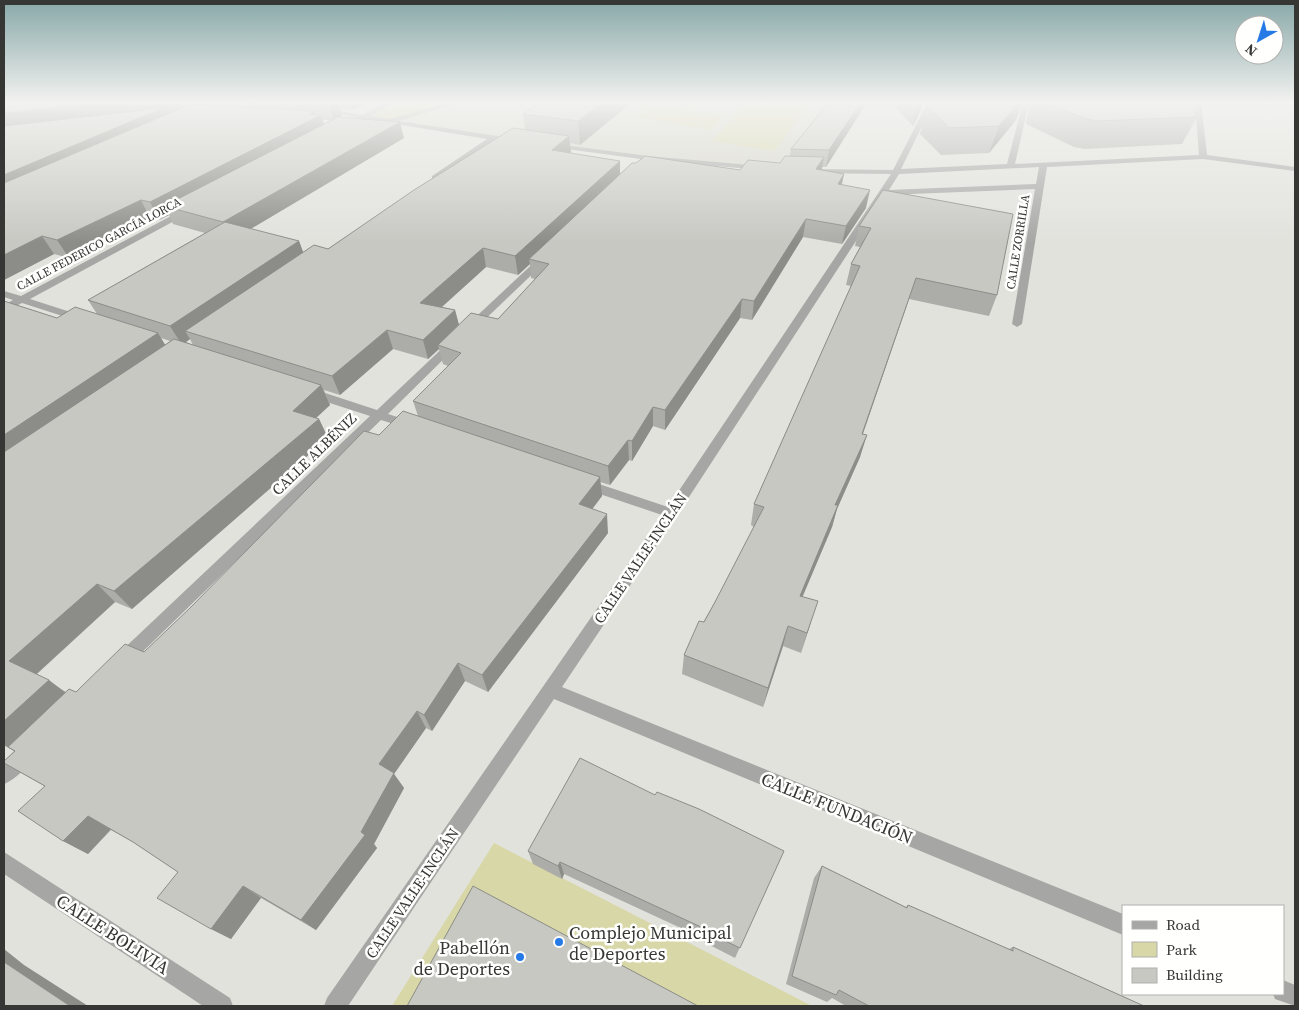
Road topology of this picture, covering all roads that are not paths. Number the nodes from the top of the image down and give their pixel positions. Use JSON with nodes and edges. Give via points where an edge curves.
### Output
{"nodes":[{"id":1,"x":478,"y":149,"type":"edge"},
{"id":2,"x":581,"y":149,"type":"edge"},
{"id":3,"x":907,"y":149,"type":"edge"},
{"id":4,"x":1014,"y":149,"type":"edge"},
{"id":5,"x":1201,"y":149,"type":"edge"},
{"id":6,"x":1202,"y":157,"type":"junction"},
{"id":7,"x":648,"y":158,"type":"junction"},
{"id":8,"x":1044,"y":165,"type":"junction"},
{"id":9,"x":1010,"y":166,"type":"junction"},
{"id":10,"x":771,"y":169,"type":"edge"},
{"id":11,"x":1295,"y":169,"type":"edge"},
{"id":12,"x":799,"y":170,"type":"edge"},
{"id":13,"x":634,"y":172,"type":"edge"},
{"id":14,"x":896,"y":172,"type":"junction"},
{"id":15,"x":428,"y":183,"type":"edge"},
{"id":16,"x":1040,"y":186,"type":"junction"},
{"id":17,"x":883,"y":193,"type":"junction"},
{"id":18,"x":194,"y":207,"type":"edge"},
{"id":19,"x":549,"y":252,"type":"edge"},
{"id":20,"x":4,"y":294,"type":"edge"},
{"id":21,"x":21,"y":300,"type":"junction"},
{"id":22,"x":4,"y":309,"type":"edge"},
{"id":23,"x":93,"y":323,"type":"edge"},
{"id":24,"x":1017,"y":324,"type":"dead end"},
{"id":25,"x":295,"y":388,"type":"edge"},
{"id":26,"x":379,"y":414,"type":"junction"},
{"id":27,"x":426,"y":430,"type":"edge"},
{"id":28,"x":577,"y":481,"type":"edge"},
{"id":29,"x":671,"y":513,"type":"junction"},
{"id":30,"x":117,"y":666,"type":"edge"},
{"id":31,"x":551,"y":690,"type":"junction"},
{"id":32,"x":32,"y":748,"type":"edge"},
{"id":33,"x":4,"y":775,"type":"edge"},
{"id":34,"x":4,"y":862,"type":"edge"},
{"id":35,"x":1122,"y":925,"type":"edge"},
{"id":36,"x":222,"y":1006,"type":"edge"},
{"id":37,"x":335,"y":1006,"type":"edge"}],
"edges":[{"from":1,"to":15,"type":"street"},
{"from":2,"to":7,"type":"street"},
{"from":3,"to":14,"type":"street","name":"CALLE VALLE-INCLÁN"},
{"from":4,"to":9,"type":"street"},
{"from":5,"to":6,"type":"street"},
{"from":6,"to":8,"type":"street"},
{"from":6,"to":11,"type":"street"},
{"from":7,"to":10,"type":"street"},
{"from":7,"to":13,"type":"street"},
{"from":8,"to":9,"type":"street"},
{"from":8,"to":16,"type":"street","name":"CALLE ZORRILLA"},
{"from":9,"to":14,"type":"street"},
{"from":12,"to":14,"type":"street"},
{"from":14,"to":17,"type":"street","name":"CALLE VALLE-INCLÁN"},
{"from":16,"to":17,"type":"street"},
{"from":16,"to":24,"type":"street","name":"CALLE ZORRILLA"},
{"from":17,"to":29,"type":"street","name":"CALLE VALLE-INCLÁN"},
{"from":18,"to":21,"type":"street","name":"CALLE FEDERICO GARCÍA LORCA"},
{"from":19,"to":26,"type":"street","name":"CALLE ALBÉNIZ"},
{"from":20,"to":21,"type":"street"},
{"from":21,"to":22,"type":"street","name":"CALLE FEDERICO GARCÍA LORCA"},
{"from":21,"to":23,"type":"street"},
{"from":25,"to":26,"type":"street"},
{"from":26,"to":27,"type":"street"},
{"from":26,"to":30,"type":"street","name":"CALLE ALBÉNIZ"},
{"from":28,"to":29,"type":"street"},
{"from":29,"to":31,"type":"street","name":"CALLE VALLE-INCLÁN"},
{"from":31,"to":35,"type":"street","name":"CALLE FUNDACIÓN"},
{"from":31,"to":37,"type":"street","name":"CALLE VALLE-INCLÁN"},
{"from":32,"to":33,"type":"street"},
{"from":34,"to":36,"type":"street","name":"CALLE BOLIVIA"}]}
